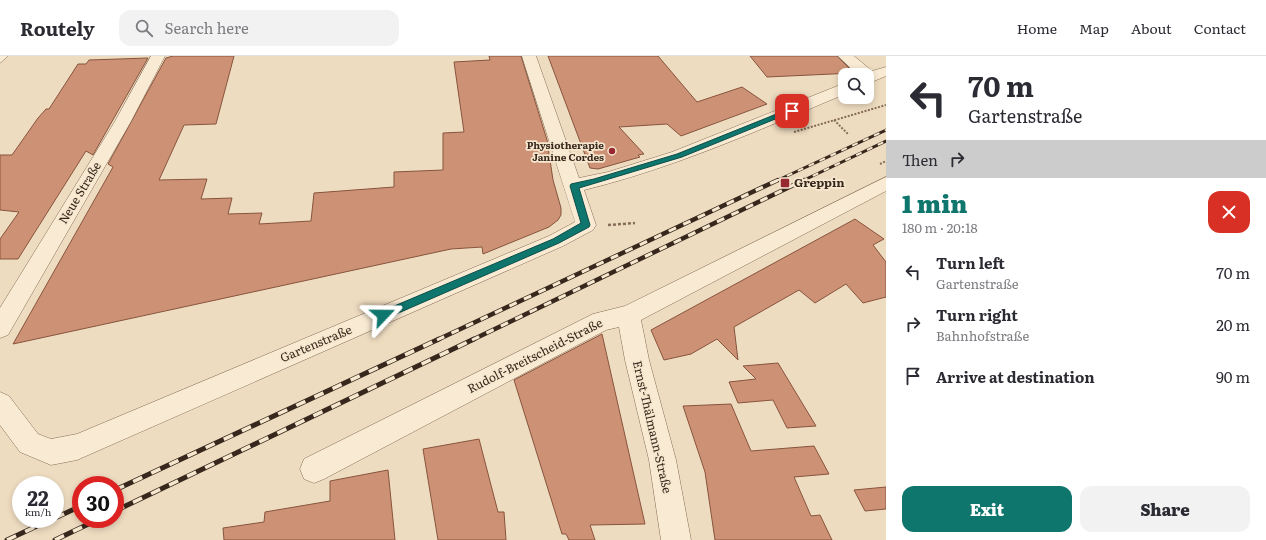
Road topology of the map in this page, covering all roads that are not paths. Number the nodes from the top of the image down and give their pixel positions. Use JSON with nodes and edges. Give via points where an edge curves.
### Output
{"nodes":[{"id":1,"x":4,"y":56,"type":"edge"},
{"id":2,"x":158,"y":56,"type":"edge"},
{"id":3,"x":529,"y":56,"type":"edge"},
{"id":4,"x":845,"y":56,"type":"edge"},
{"id":5,"x":0,"y":60,"type":"edge"},
{"id":6,"x":858,"y":68,"type":"edge"},
{"id":7,"x":886,"y":71,"type":"edge"},
{"id":8,"x":874,"y":75,"type":"edge"},
{"id":9,"x":838,"y":91,"type":"edge"},
{"id":10,"x":886,"y":183,"type":"edge"},
{"id":11,"x":574,"y":186,"type":"junction"},
{"id":12,"x":629,"y":315,"type":"junction"},
{"id":13,"x":0,"y":328,"type":"edge"},
{"id":14,"x":0,"y":404,"type":"edge"},
{"id":15,"x":314,"y":469,"type":"dead end"},
{"id":16,"x":676,"y":540,"type":"edge"}],
"edges":[{"from":1,"to":5,"type":"lane"},
{"from":2,"to":13,"type":"street","name":"Neue Straße","via":[[122,124]]},
{"from":3,"to":11,"type":"street"},
{"from":4,"to":6,"type":"street"},
{"from":7,"to":8,"type":"street"},
{"from":9,"to":11,"type":"street","via":[[680,155],[595,182]]},
{"from":10,"to":12,"type":"street","name":"Rudolf-Breitscheid-Straße"},
{"from":11,"to":14,"type":"street","name":"Gartenstraße","via":[[586,225],[556,241],[77,447],[51,452],[29,443]]},
{"from":12,"to":15,"type":"street","name":"Rudolf-Breitscheid-Straße","via":[[601,321]]},
{"from":12,"to":16,"type":"street","name":"Ernst-Thälmann-Straße","via":[[631,339],[660,451]]}]}
